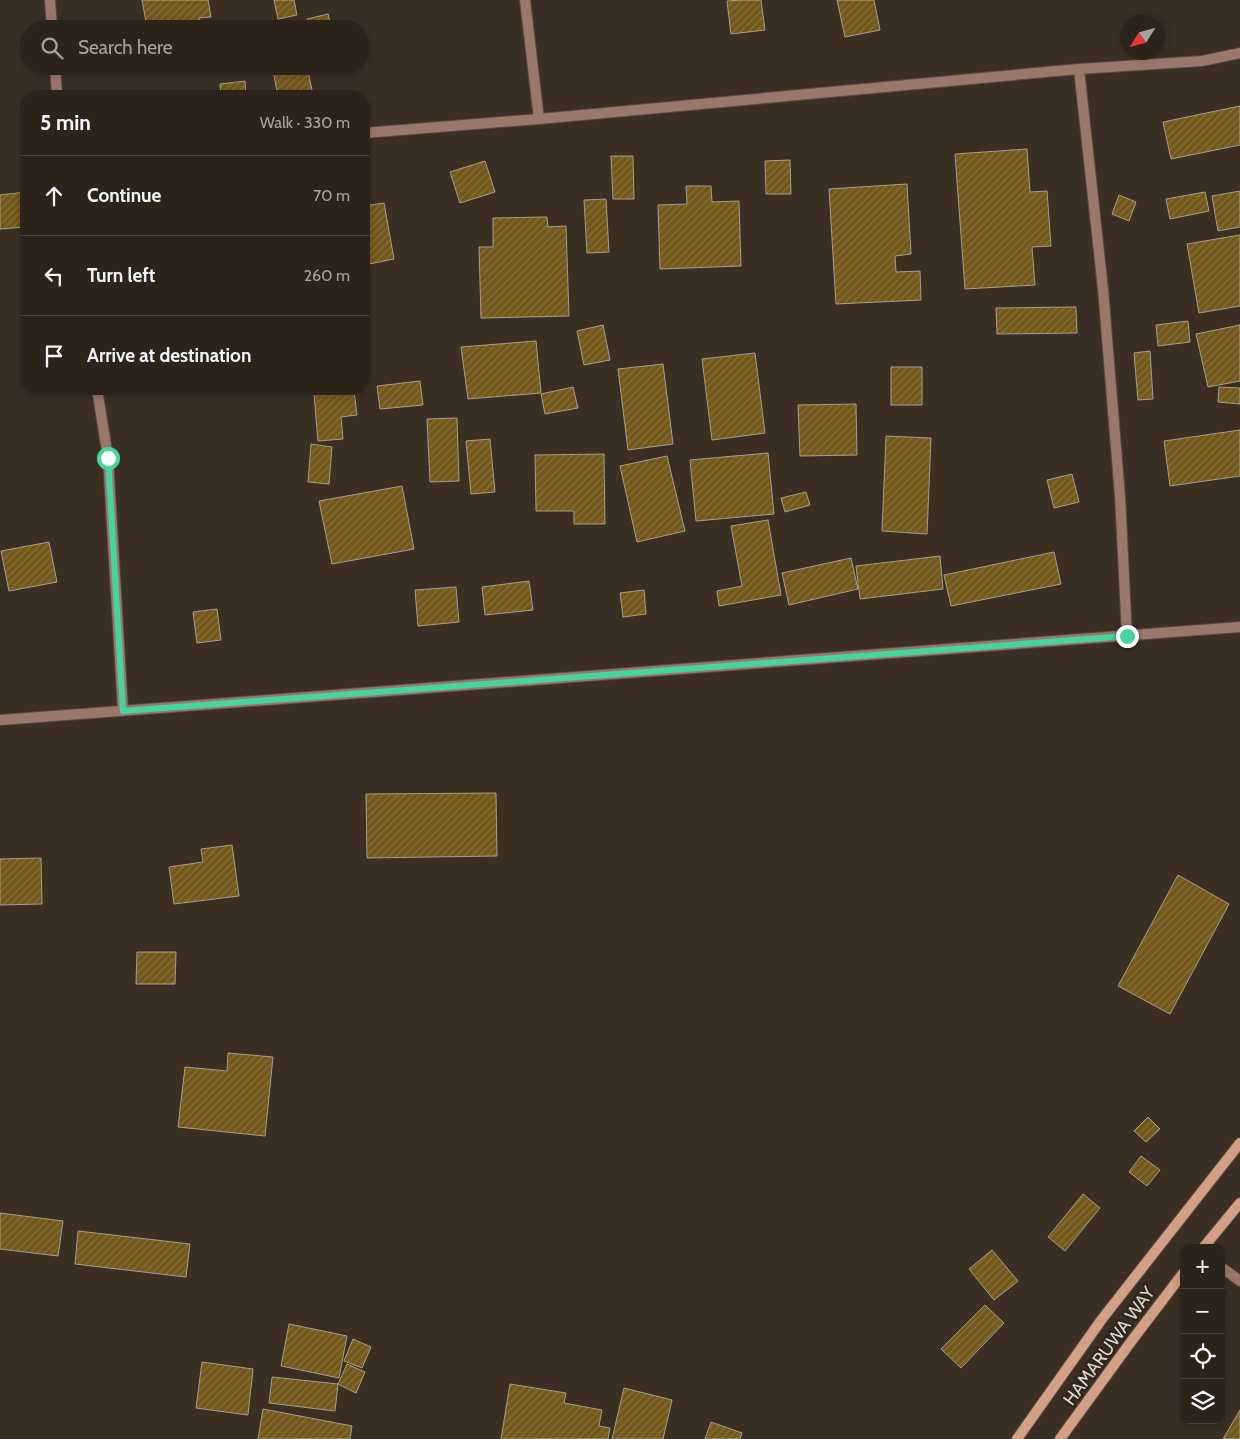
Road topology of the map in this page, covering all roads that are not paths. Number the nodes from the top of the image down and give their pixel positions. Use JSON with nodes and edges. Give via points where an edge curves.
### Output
{"nodes":[{"id":1,"x":50,"y":0,"type":"edge"},
{"id":2,"x":525,"y":0,"type":"edge"},
{"id":3,"x":51,"y":20,"type":"edge"},
{"id":4,"x":1240,"y":53,"type":"edge"},
{"id":5,"x":1079,"y":69,"type":"junction"},
{"id":6,"x":56,"y":75,"type":"edge"},
{"id":7,"x":57,"y":90,"type":"edge"},
{"id":8,"x":538,"y":119,"type":"junction"},
{"id":9,"x":370,"y":133,"type":"edge"},
{"id":10,"x":98,"y":395,"type":"edge"},
{"id":11,"x":1240,"y":627,"type":"edge"},
{"id":12,"x":1127,"y":636,"type":"junction"},
{"id":13,"x":123,"y":711,"type":"junction"},
{"id":14,"x":0,"y":720,"type":"edge"},
{"id":15,"x":1240,"y":1143,"type":"edge"},
{"id":16,"x":1240,"y":1203,"type":"edge"},
{"id":17,"x":1206,"y":1244,"type":"edge"},
{"id":18,"x":1225,"y":1270,"type":"edge"},
{"id":19,"x":1180,"y":1277,"type":"edge"},
{"id":20,"x":1240,"y":1281,"type":"edge"},
{"id":21,"x":1017,"y":1439,"type":"edge"},
{"id":22,"x":1060,"y":1439,"type":"edge"}],
"edges":[{"from":1,"to":3,"type":"street"},
{"from":2,"to":8,"type":"street"},
{"from":4,"to":5,"type":"street","via":[[1202,61]]},
{"from":5,"to":8,"type":"street"},
{"from":5,"to":12,"type":"street","via":[[1103,289],[1120,496]]},
{"from":6,"to":7,"type":"street"},
{"from":8,"to":9,"type":"street"},
{"from":10,"to":13,"type":"street","via":[[108,458]]},
{"from":11,"to":12,"type":"street"},
{"from":12,"to":13,"type":"street"},
{"from":13,"to":14,"type":"street"},
{"from":15,"to":21,"type":"main road","via":[[1102,1319]]},
{"from":16,"to":17,"type":"main road"},
{"from":18,"to":20,"type":"street"},
{"from":19,"to":22,"type":"main road","name":"HAMARUWA WAY"}]}
